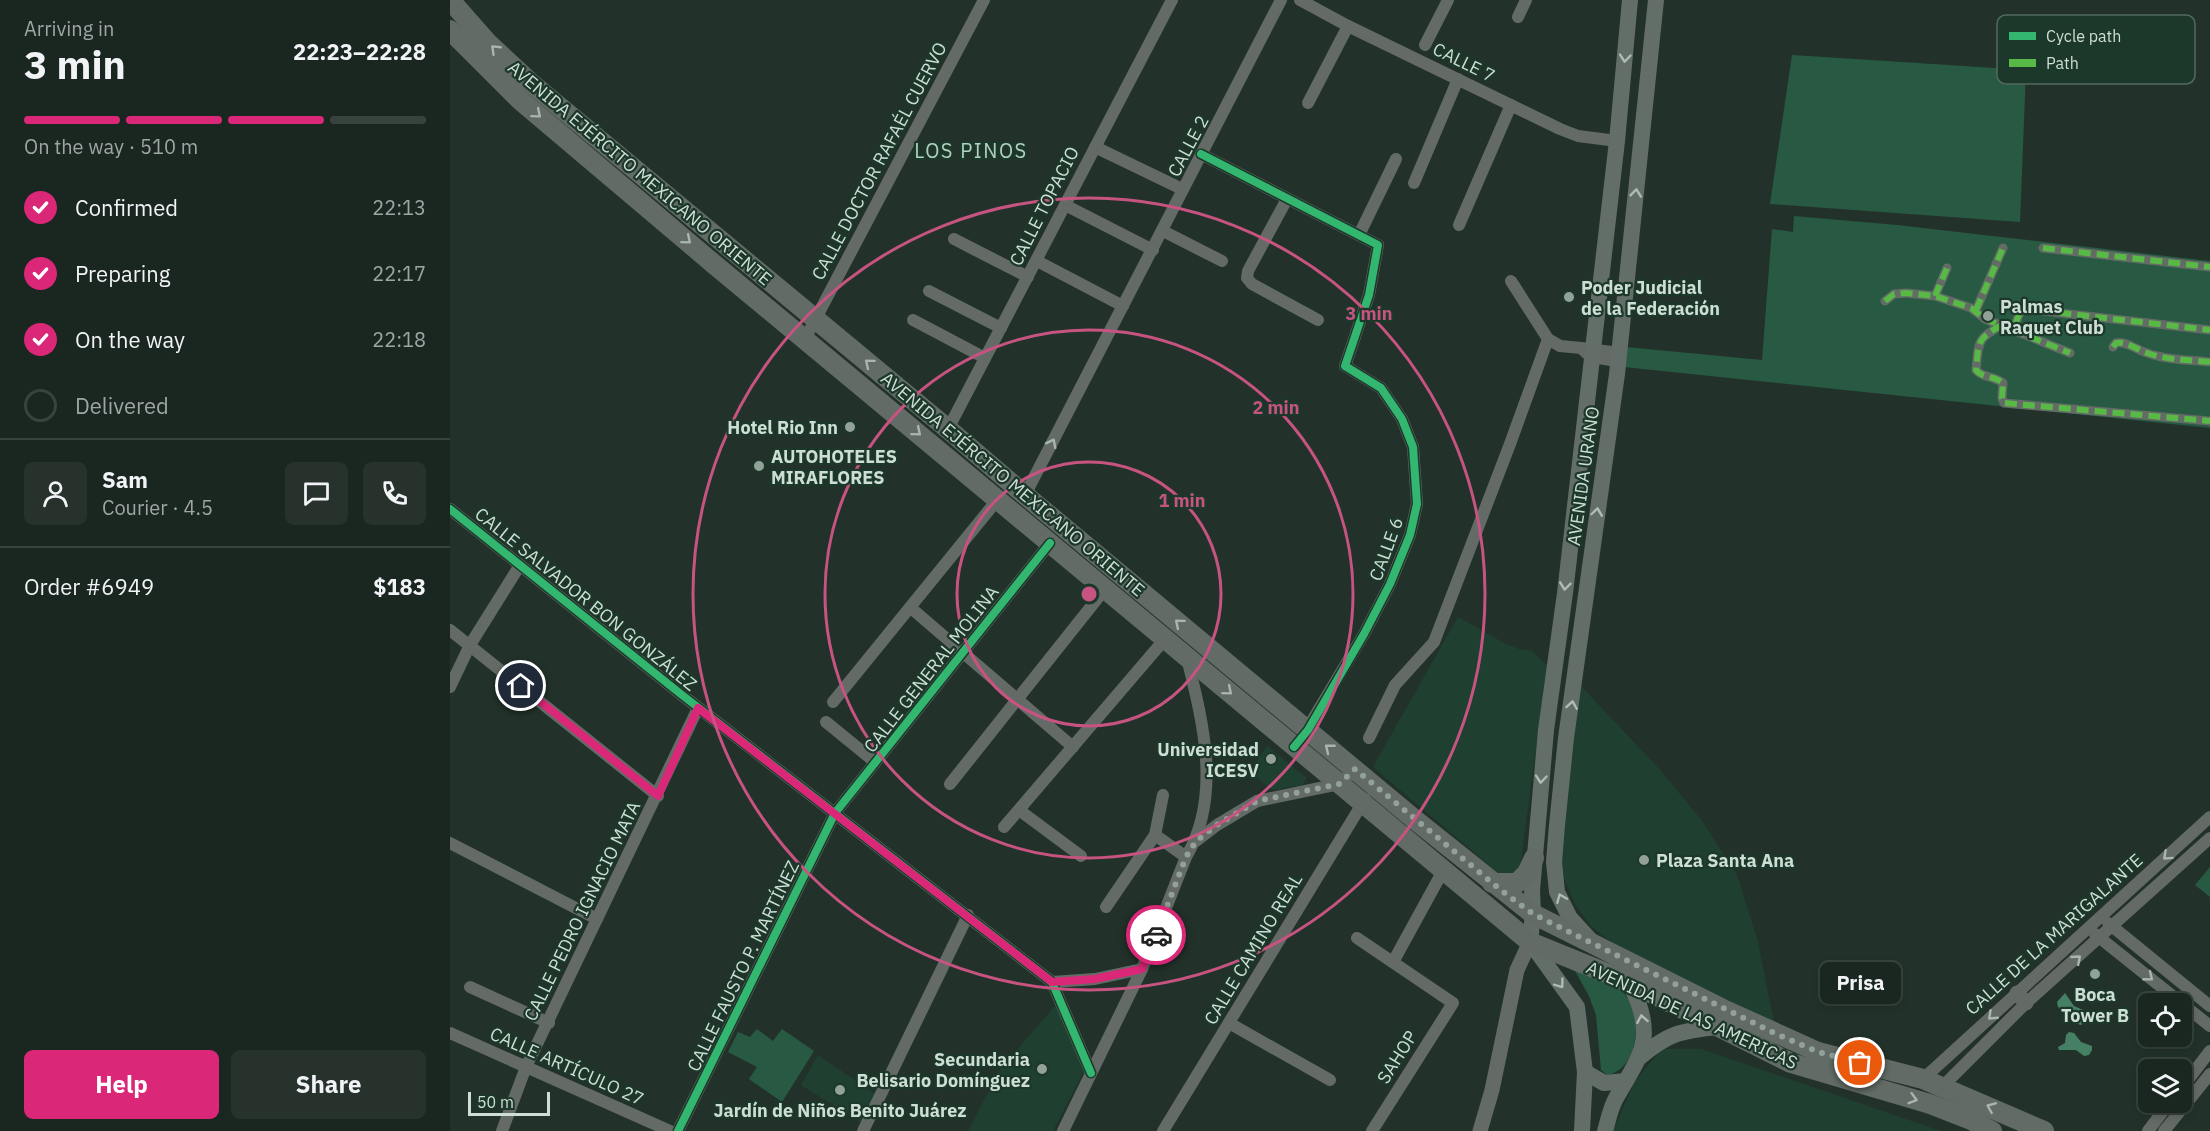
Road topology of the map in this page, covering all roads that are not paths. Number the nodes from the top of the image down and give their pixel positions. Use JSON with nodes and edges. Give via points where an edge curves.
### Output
{"nodes":[{"id":1,"x":450,"y":0,"type":"edge"},
{"id":2,"x":984,"y":0,"type":"edge"},
{"id":3,"x":1172,"y":0,"type":"edge"},
{"id":4,"x":1281,"y":0,"type":"edge"},
{"id":5,"x":1300,"y":0,"type":"edge"},
{"id":6,"x":1526,"y":0,"type":"edge"},
{"id":7,"x":1630,"y":0,"type":"edge"},
{"id":8,"x":1656,"y":0,"type":"edge"},
{"id":9,"x":1444,"y":1,"type":"edge"},
{"id":10,"x":1518,"y":17,"type":"dead end"},
{"id":11,"x":1348,"y":26,"type":"junction"},
{"id":12,"x":450,"y":30,"type":"edge"},
{"id":13,"x":1425,"y":45,"type":"dead end"},
{"id":14,"x":1458,"y":80,"type":"junction"},
{"id":15,"x":1308,"y":103,"type":"dead end"},
{"id":16,"x":1511,"y":105,"type":"junction"},
{"id":17,"x":1617,"y":141,"type":"junction"},
{"id":18,"x":1095,"y":147,"type":"junction"},
{"id":19,"x":1201,"y":154,"type":"junction"},
{"id":20,"x":1396,"y":159,"type":"dead end"},
{"id":21,"x":1414,"y":183,"type":"dead end"},
{"id":22,"x":1182,"y":189,"type":"junction"},
{"id":23,"x":1287,"y":199,"type":"junction"},
{"id":24,"x":1065,"y":205,"type":"junction"},
{"id":25,"x":1459,"y":225,"type":"dead end"},
{"id":26,"x":1162,"y":231,"type":"junction"},
{"id":27,"x":1606,"y":231,"type":"junction"},
{"id":28,"x":1631,"y":233,"type":"junction"},
{"id":29,"x":1359,"y":235,"type":"junction"},
{"id":30,"x":954,"y":239,"type":"dead end"},
{"id":31,"x":2003,"y":248,"type":"dead end"},
{"id":32,"x":2043,"y":248,"type":"dead end"},
{"id":33,"x":1153,"y":250,"type":"junction"},
{"id":34,"x":1037,"y":261,"type":"junction"},
{"id":35,"x":1222,"y":261,"type":"dead end"},
{"id":36,"x":2210,"y":267,"type":"edge"},
{"id":37,"x":1947,"y":268,"type":"dead end"},
{"id":38,"x":1028,"y":277,"type":"junction"},
{"id":39,"x":1511,"y":281,"type":"dead end"},
{"id":40,"x":929,"y":291,"type":"dead end"},
{"id":41,"x":1935,"y":296,"type":"junction"},
{"id":42,"x":1885,"y":301,"type":"dead end"},
{"id":43,"x":1123,"y":306,"type":"junction"},
{"id":44,"x":1976,"y":310,"type":"junction"},
{"id":45,"x":1985,"y":319,"type":"junction"},
{"id":46,"x":816,"y":320,"type":"junction"},
{"id":47,"x":913,"y":320,"type":"dead end"},
{"id":48,"x":1318,"y":320,"type":"dead end"},
{"id":49,"x":2002,"y":325,"type":"junction"},
{"id":50,"x":1002,"y":328,"type":"junction"},
{"id":51,"x":2013,"y":330,"type":"junction"},
{"id":52,"x":2210,"y":330,"type":"edge"},
{"id":53,"x":1985,"y":334,"type":"junction"},
{"id":54,"x":805,"y":339,"type":"junction"},
{"id":55,"x":1548,"y":339,"type":"junction"},
{"id":56,"x":2113,"y":347,"type":"dead end"},
{"id":57,"x":1588,"y":351,"type":"junction"},
{"id":58,"x":2070,"y":353,"type":"dead end"},
{"id":59,"x":1618,"y":357,"type":"junction"},
{"id":60,"x":986,"y":358,"type":"junction"},
{"id":61,"x":2210,"y":362,"type":"edge"},
{"id":62,"x":2210,"y":421,"type":"edge"},
{"id":63,"x":948,"y":429,"type":"junction"},
{"id":64,"x":1025,"y":495,"type":"junction"},
{"id":65,"x":998,"y":499,"type":"junction"},
{"id":66,"x":450,"y":509,"type":"edge"},
{"id":67,"x":1050,"y":543,"type":"junction"},
{"id":68,"x":520,"y":565,"type":"junction"},
{"id":69,"x":1105,"y":589,"type":"junction"},
{"id":70,"x":911,"y":608,"type":"junction"},
{"id":71,"x":450,"y":630,"type":"edge"},
{"id":72,"x":1165,"y":639,"type":"junction"},
{"id":73,"x":470,"y":645,"type":"junction"},
{"id":74,"x":963,"y":652,"type":"junction"},
{"id":75,"x":1187,"y":657,"type":"junction"},
{"id":76,"x":450,"y":687,"type":"edge"},
{"id":77,"x":1017,"y":699,"type":"junction"},
{"id":78,"x":833,"y":702,"type":"dead end"},
{"id":79,"x":698,"y":708,"type":"junction"},
{"id":80,"x":826,"y":722,"type":"dead end"},
{"id":81,"x":1308,"y":730,"type":"junction"},
{"id":82,"x":1369,"y":738,"type":"dead end"},
{"id":83,"x":1073,"y":747,"type":"junction"},
{"id":84,"x":1294,"y":747,"type":"junction"},
{"id":85,"x":875,"y":762,"type":"junction"},
{"id":86,"x":1355,"y":769,"type":"junction"},
{"id":87,"x":950,"y":784,"type":"dead end"},
{"id":88,"x":1339,"y":784,"type":"junction"},
{"id":89,"x":1375,"y":786,"type":"junction"},
{"id":90,"x":1163,"y":795,"type":"dead end"},
{"id":91,"x":658,"y":796,"type":"junction"},
{"id":92,"x":1362,"y":804,"type":"junction"},
{"id":93,"x":1019,"y":810,"type":"junction"},
{"id":94,"x":835,"y":813,"type":"junction"},
{"id":95,"x":2210,"y":817,"type":"edge"},
{"id":96,"x":1004,"y":827,"type":"dead end"},
{"id":97,"x":1155,"y":835,"type":"junction"},
{"id":98,"x":2210,"y":838,"type":"edge"},
{"id":99,"x":1196,"y":841,"type":"junction"},
{"id":100,"x":450,"y":843,"type":"edge"},
{"id":101,"x":1081,"y":856,"type":"dead end"},
{"id":102,"x":1186,"y":857,"type":"junction"},
{"id":103,"x":1534,"y":858,"type":"junction"},
{"id":104,"x":1444,"y":868,"type":"junction"},
{"id":105,"x":1492,"y":883,"type":"junction"},
{"id":106,"x":1106,"y":907,"type":"dead end"},
{"id":107,"x":1533,"y":914,"type":"junction"},
{"id":108,"x":968,"y":915,"type":"junction"},
{"id":109,"x":2100,"y":916,"type":"junction"},
{"id":110,"x":597,"y":919,"type":"junction"},
{"id":111,"x":2113,"y":927,"type":"junction"},
{"id":112,"x":2087,"y":928,"type":"junction"},
{"id":113,"x":1357,"y":938,"type":"dead end"},
{"id":114,"x":2100,"y":938,"type":"junction"},
{"id":115,"x":1530,"y":942,"type":"junction"},
{"id":116,"x":1594,"y":945,"type":"junction"},
{"id":117,"x":1393,"y":962,"type":"junction"},
{"id":118,"x":1142,"y":969,"type":"junction"},
{"id":119,"x":1052,"y":982,"type":"junction"},
{"id":120,"x":1631,"y":983,"type":"junction"},
{"id":121,"x":470,"y":987,"type":"dead end"},
{"id":122,"x":2022,"y":998,"type":"junction"},
{"id":123,"x":1696,"y":1006,"type":"junction"},
{"id":124,"x":2210,"y":1006,"type":"edge"},
{"id":125,"x":549,"y":1023,"type":"junction"},
{"id":126,"x":1229,"y":1023,"type":"junction"},
{"id":127,"x":2210,"y":1026,"type":"edge"},
{"id":128,"x":1717,"y":1027,"type":"junction"},
{"id":129,"x":450,"y":1033,"type":"edge"},
{"id":130,"x":2210,"y":1051,"type":"edge"},
{"id":131,"x":1640,"y":1057,"type":"junction"},
{"id":132,"x":526,"y":1067,"type":"junction"},
{"id":133,"x":1585,"y":1072,"type":"junction"},
{"id":134,"x":1091,"y":1073,"type":"junction"},
{"id":135,"x":2210,"y":1074,"type":"edge"},
{"id":136,"x":2192,"y":1075,"type":"edge"},
{"id":137,"x":1330,"y":1080,"type":"dead end"},
{"id":138,"x":1923,"y":1080,"type":"junction"},
{"id":139,"x":1626,"y":1081,"type":"junction"},
{"id":140,"x":1943,"y":1086,"type":"junction"},
{"id":141,"x":2162,"y":1113,"type":"edge"},
{"id":142,"x":2022,"y":1126,"type":"edge"},
{"id":143,"x":502,"y":1131,"type":"edge"},
{"id":144,"x":670,"y":1131,"type":"edge"},
{"id":145,"x":678,"y":1131,"type":"edge"},
{"id":146,"x":863,"y":1131,"type":"edge"},
{"id":147,"x":1063,"y":1131,"type":"edge"},
{"id":148,"x":1163,"y":1131,"type":"edge"},
{"id":149,"x":1372,"y":1131,"type":"edge"},
{"id":150,"x":1480,"y":1131,"type":"edge"},
{"id":151,"x":1582,"y":1131,"type":"edge"},
{"id":152,"x":1605,"y":1131,"type":"edge"},
{"id":153,"x":1992,"y":1131,"type":"edge"},
{"id":154,"x":2044,"y":1131,"type":"edge"},
{"id":155,"x":2148,"y":1131,"type":"edge"},
{"id":156,"x":2164,"y":1131,"type":"edge"}],
"edges":[{"from":46,"to":1,"type":"main road","name":"AVENIDA EJÉRCITO MEXICANO ORIENTE","one_way":true,"via":[[532,84]]},
{"from":2,"to":46,"type":"street","name":"CALLE DOCTOR RAFAÉL CUERVO"},
{"from":3,"to":18,"type":"street","name":"CALLE TOPACIO"},
{"from":4,"to":19,"type":"street","name":"CALLE 2"},
{"from":5,"to":11,"type":"street","name":"CALLE 7"},
{"from":6,"to":10,"type":"street"},
{"from":7,"to":17,"type":"main road","name":"AVENIDA URANO","one_way":true},
{"from":28,"to":8,"type":"main road","name":"AVENIDA URANO","one_way":true},
{"from":9,"to":13,"type":"street"},
{"from":11,"to":14,"type":"street","name":"CALLE 7"},
{"from":11,"to":15,"type":"street"},
{"from":12,"to":54,"type":"main road","name":"AVENIDA EJÉRCITO MEXICANO ORIENTE","one_way":true,"via":[[520,100]]},
{"from":14,"to":16,"type":"street","name":"CALLE 7"},
{"from":14,"to":21,"type":"street"},
{"from":16,"to":17,"type":"street","name":"CALLE 7","via":[[1578,136]]},
{"from":16,"to":25,"type":"street"},
{"from":17,"to":27,"type":"main road","name":"AVENIDA URANO"},
{"from":18,"to":22,"type":"street"},
{"from":18,"to":24,"type":"street","name":"CALLE TOPACIO"},
{"from":19,"to":22,"type":"street","name":"CALLE 2"},
{"from":19,"to":23,"type":"street","name":"CALLE 6"},
{"from":20,"to":29,"type":"street"},
{"from":22,"to":26,"type":"street","name":"CALLE 2"},
{"from":23,"to":29,"type":"street","name":"CALLE 6"},
{"from":23,"to":48,"type":"street","via":[[1247,278]]},
{"from":24,"to":33,"type":"street"},
{"from":24,"to":34,"type":"street","name":"CALLE TOPACIO"},
{"from":26,"to":33,"type":"street","name":"CALLE 2"},
{"from":26,"to":35,"type":"street"},
{"from":27,"to":28,"type":"main road"},
{"from":27,"to":57,"type":"main road","name":"AVENIDA URANO"},
{"from":28,"to":59,"type":"main road","name":"AVENIDA URANO"},
{"from":29,"to":81,"type":"street","name":"CALLE 6","via":[[1378,245],[1369,295],[1345,366],[1381,388],[1402,418],[1413,447],[1417,504],[1410,535],[1390,584]]},
{"from":30,"to":38,"type":"street"},
{"from":31,"to":44,"type":"street"},
{"from":32,"to":36,"type":"street"},
{"from":33,"to":43,"type":"street","name":"CALLE 2"},
{"from":34,"to":38,"type":"street","name":"CALLE TOPACIO"},
{"from":34,"to":43,"type":"street"},
{"from":37,"to":41,"type":"street"},
{"from":38,"to":50,"type":"street","name":"CALLE TOPACIO"},
{"from":39,"to":55,"type":"street"},
{"from":40,"to":50,"type":"street"},
{"from":41,"to":42,"type":"street","via":[[1894,294]]},
{"from":41,"to":44,"type":"street"},
{"from":64,"to":43,"type":"street","name":"CALLE 2","one_way":true},
{"from":44,"to":45,"type":"street"},
{"from":45,"to":49,"type":"street"},
{"from":45,"to":53,"type":"street"},
{"from":46,"to":54,"type":"street","name":"CALLE DOCTOR RAFAÉL CUERVO"},
{"from":63,"to":46,"type":"main road","name":"AVENIDA EJÉRCITO MEXICANO ORIENTE","one_way":true},
{"from":47,"to":60,"type":"street"},
{"from":49,"to":51,"type":"street"},
{"from":49,"to":53,"type":"street"},
{"from":50,"to":60,"type":"street","name":"CALLE TOPACIO"},
{"from":51,"to":52,"type":"street","via":[[2020,312],[2026,309]]},
{"from":51,"to":58,"type":"street"},
{"from":53,"to":62,"type":"street","via":[[1979,342],[1976,370],[2003,383],[2004,403]]},
{"from":54,"to":65,"type":"main road","name":"AVENIDA EJÉRCITO MEXICANO ORIENTE","one_way":true},
{"from":55,"to":57,"type":"street","via":[[1560,346]]},
{"from":55,"to":82,"type":"street","via":[[1434,642],[1395,685]]},
{"from":56,"to":61,"type":"street","via":[[2121,342],[2167,358]]},
{"from":57,"to":59,"type":"street"},
{"from":57,"to":103,"type":"main road","name":"AVENIDA URANO","one_way":true},
{"from":116,"to":59,"type":"main road","name":"AVENIDA URANO","one_way":true,"via":[[1570,918],[1557,892],[1554,862],[1566,738]]},
{"from":60,"to":63,"type":"street","name":"CALLE TOPACIO"},
{"from":63,"to":64,"type":"main road","name":"AVENIDA EJÉRCITO MEXICANO ORIENTE"},
{"from":81,"to":64,"type":"main road","name":"AVENIDA EJÉRCITO MEXICANO ORIENTE","one_way":true},
{"from":65,"to":67,"type":"main road","name":"AVENIDA EJÉRCITO MEXICANO ORIENTE"},
{"from":65,"to":70,"type":"street"},
{"from":66,"to":68,"type":"street","name":"CALLE SALVADOR BON GONZÁLEZ"},
{"from":67,"to":69,"type":"main road","name":"AVENIDA EJÉRCITO MEXICANO ORIENTE"},
{"from":67,"to":74,"type":"street","name":"CALLE GENERAL MOLINA"},
{"from":68,"to":73,"type":"street"},
{"from":68,"to":79,"type":"street","name":"CALLE SALVADOR BON GONZÁLEZ"},
{"from":69,"to":72,"type":"main road","name":"AVENIDA EJÉRCITO MEXICANO ORIENTE"},
{"from":69,"to":77,"type":"street"},
{"from":70,"to":74,"type":"street"},
{"from":70,"to":78,"type":"street"},
{"from":71,"to":73,"type":"street"},
{"from":72,"to":75,"type":"main road","name":"AVENIDA EJÉRCITO MEXICANO ORIENTE"},
{"from":72,"to":83,"type":"street"},
{"from":73,"to":76,"type":"street"},
{"from":73,"to":91,"type":"street"},
{"from":74,"to":77,"type":"street"},
{"from":74,"to":85,"type":"street","name":"CALLE GENERAL MOLINA"},
{"from":75,"to":84,"type":"main road","name":"AVENIDA EJÉRCITO MEXICANO ORIENTE","one_way":true},
{"from":75,"to":99,"type":"street","via":[[1207,757],[1205,803]]},
{"from":77,"to":83,"type":"street"},
{"from":77,"to":87,"type":"street"},
{"from":79,"to":91,"type":"street","name":"CALLE PEDRO IGNACIO MATA"},
{"from":79,"to":94,"type":"street","name":"CALLE SALVADOR BON GONZÁLEZ"},
{"from":80,"to":85,"type":"street"},
{"from":81,"to":84,"type":"street","name":"CALLE 6"},
{"from":86,"to":81,"type":"main road","name":"AVENIDA EJÉRCITO MEXICANO ORIENTE","one_way":true},
{"from":83,"to":93,"type":"street"},
{"from":84,"to":88,"type":"main road","name":"AVENIDA EJÉRCITO MEXICANO ORIENTE"},
{"from":85,"to":94,"type":"street","name":"CALLE GENERAL MOLINA"},
{"from":86,"to":88,"type":"street"},
{"from":86,"to":89,"type":"main road","name":"AVENIDA EJÉRCITO MEXICANO ORIENTE"},
{"from":88,"to":92,"type":"main road","name":"AVENIDA EJÉRCITO MEXICANO ORIENTE"},
{"from":88,"to":99,"type":"street","via":[[1257,801]]},
{"from":89,"to":92,"type":"street","name":"CALLE CAMINO REAL"},
{"from":89,"to":105,"type":"main road","name":"AVENIDA EJÉRCITO MEXICANO ORIENTE"},
{"from":90,"to":97,"type":"street"},
{"from":91,"to":110,"type":"street","name":"CALLE PEDRO IGNACIO MATA"},
{"from":92,"to":104,"type":"main road","name":"AVENIDA EJÉRCITO MEXICANO ORIENTE"},
{"from":92,"to":126,"type":"street","name":"CALLE CAMINO REAL"},
{"from":93,"to":96,"type":"street"},
{"from":93,"to":101,"type":"street"},
{"from":94,"to":108,"type":"street","name":"CALLE SALVADOR BON GONZÁLEZ"},
{"from":94,"to":145,"type":"street","name":"CALLE FAUSTO P. MARTÍNEZ"},
{"from":95,"to":109,"type":"street","name":"CALLE DE LA MARIGALANTE","one_way":true},
{"from":97,"to":102,"type":"street"},
{"from":97,"to":106,"type":"street"},
{"from":98,"to":111,"type":"street","name":"CALLE DE LA MARIGALANTE"},
{"from":99,"to":102,"type":"street"},
{"from":100,"to":110,"type":"street"},
{"from":102,"to":118,"type":"street"},
{"from":103,"to":105,"type":"main road","via":[[1517,883]]},
{"from":103,"to":107,"type":"main road","name":"AVENIDA URANO"},
{"from":104,"to":115,"type":"main road","name":"AVENIDA EJÉRCITO MEXICANO ORIENTE"},
{"from":104,"to":117,"type":"street"},
{"from":105,"to":107,"type":"main road","name":"AVENIDA EJÉRCITO MEXICANO ORIENTE"},
{"from":107,"to":115,"type":"main road","name":"AVENIDA URANO"},
{"from":107,"to":116,"type":"main road","name":"AVENIDA EJÉRCITO MEXICANO ORIENTE"},
{"from":108,"to":119,"type":"street","name":"CALLE SALVADOR BON GONZÁLEZ"},
{"from":108,"to":146,"type":"street"},
{"from":109,"to":111,"type":"street"},
{"from":109,"to":112,"type":"street","name":"CALLE DE LA MARIGALANTE"},
{"from":110,"to":125,"type":"street","name":"CALLE PEDRO IGNACIO MATA"},
{"from":111,"to":114,"type":"street","name":"CALLE DE LA MARIGALANTE"},
{"from":111,"to":124,"type":"street"},
{"from":112,"to":114,"type":"street"},
{"from":112,"to":122,"type":"street","name":"CALLE DE LA MARIGALANTE"},
{"from":113,"to":117,"type":"street"},
{"from":122,"to":114,"type":"street","name":"CALLE DE LA MARIGALANTE","one_way":true},
{"from":114,"to":127,"type":"street","one_way":true},
{"from":115,"to":120,"type":"main road","name":"AVENIDA DE LAS AMERICAS"},
{"from":115,"to":133,"type":"main road","one_way":true,"via":[[1577,1007]]},
{"from":115,"to":150,"type":"street","via":[[1517,970]]},
{"from":116,"to":120,"type":"main road","name":"AVENIDA URANO"},
{"from":116,"to":123,"type":"main road","name":"AVENIDA DE LAS AMERICAS"},
{"from":117,"to":149,"type":"street","name":"SAHOP","via":[[1453,1003]]},
{"from":118,"to":119,"type":"street","via":[[1095,979]]},
{"from":118,"to":134,"type":"street"},
{"from":119,"to":134,"type":"street","name":"CALLE SALVADOR BON GONZÁLEZ"},
{"from":120,"to":123,"type":"main road","name":"AVENIDA DE LAS AMERICAS"},
{"from":131,"to":120,"type":"main road","one_way":true,"via":[[1645,1040],[1643,1015]]},
{"from":121,"to":125,"type":"street"},
{"from":122,"to":138,"type":"street","name":"CALLE DE LA MARIGALANTE","one_way":true},
{"from":122,"to":140,"type":"street","name":"CALLE DE LA MARIGALANTE"},
{"from":123,"to":128,"type":"main road","name":"AVENIDA DE LAS AMERICAS"},
{"from":123,"to":138,"type":"main road","name":"AVENIDA DE LAS AMERICAS","via":[[1818,1052]]},
{"from":125,"to":132,"type":"street","name":"CALLE PEDRO IGNACIO MATA"},
{"from":126,"to":137,"type":"street"},
{"from":126,"to":148,"type":"street","name":"CALLE CAMINO REAL"},
{"from":128,"to":131,"type":"main road","via":[[1676,1034],[1661,1040]]},
{"from":128,"to":153,"type":"main road","name":"AVENIDA DE LAS AMERICAS","one_way":true,"via":[[1791,1064],[1930,1104]]},
{"from":129,"to":132,"type":"street","name":"CALLE ARTÍCULO 27"},
{"from":130,"to":136,"type":"street"},
{"from":131,"to":139,"type":"main road"},
{"from":132,"to":143,"type":"street","name":"CALLE PEDRO IGNACIO MATA"},
{"from":132,"to":144,"type":"street","name":"CALLE ARTÍCULO 27"},
{"from":133,"to":139,"type":"main road","via":[[1604,1083]]},
{"from":133,"to":151,"type":"main road"},
{"from":134,"to":147,"type":"street"},
{"from":135,"to":156,"type":"street"},
{"from":138,"to":140,"type":"main road","name":"AVENIDA DE LAS AMERICAS"},
{"from":139,"to":152,"type":"main road"},
{"from":142,"to":140,"type":"main road","name":"AVENIDA DE LAS AMERICAS","one_way":true},
{"from":141,"to":155,"type":"street"},
{"from":142,"to":154,"type":"main road","name":"AVENIDA DE LAS AMERICAS"}]}
